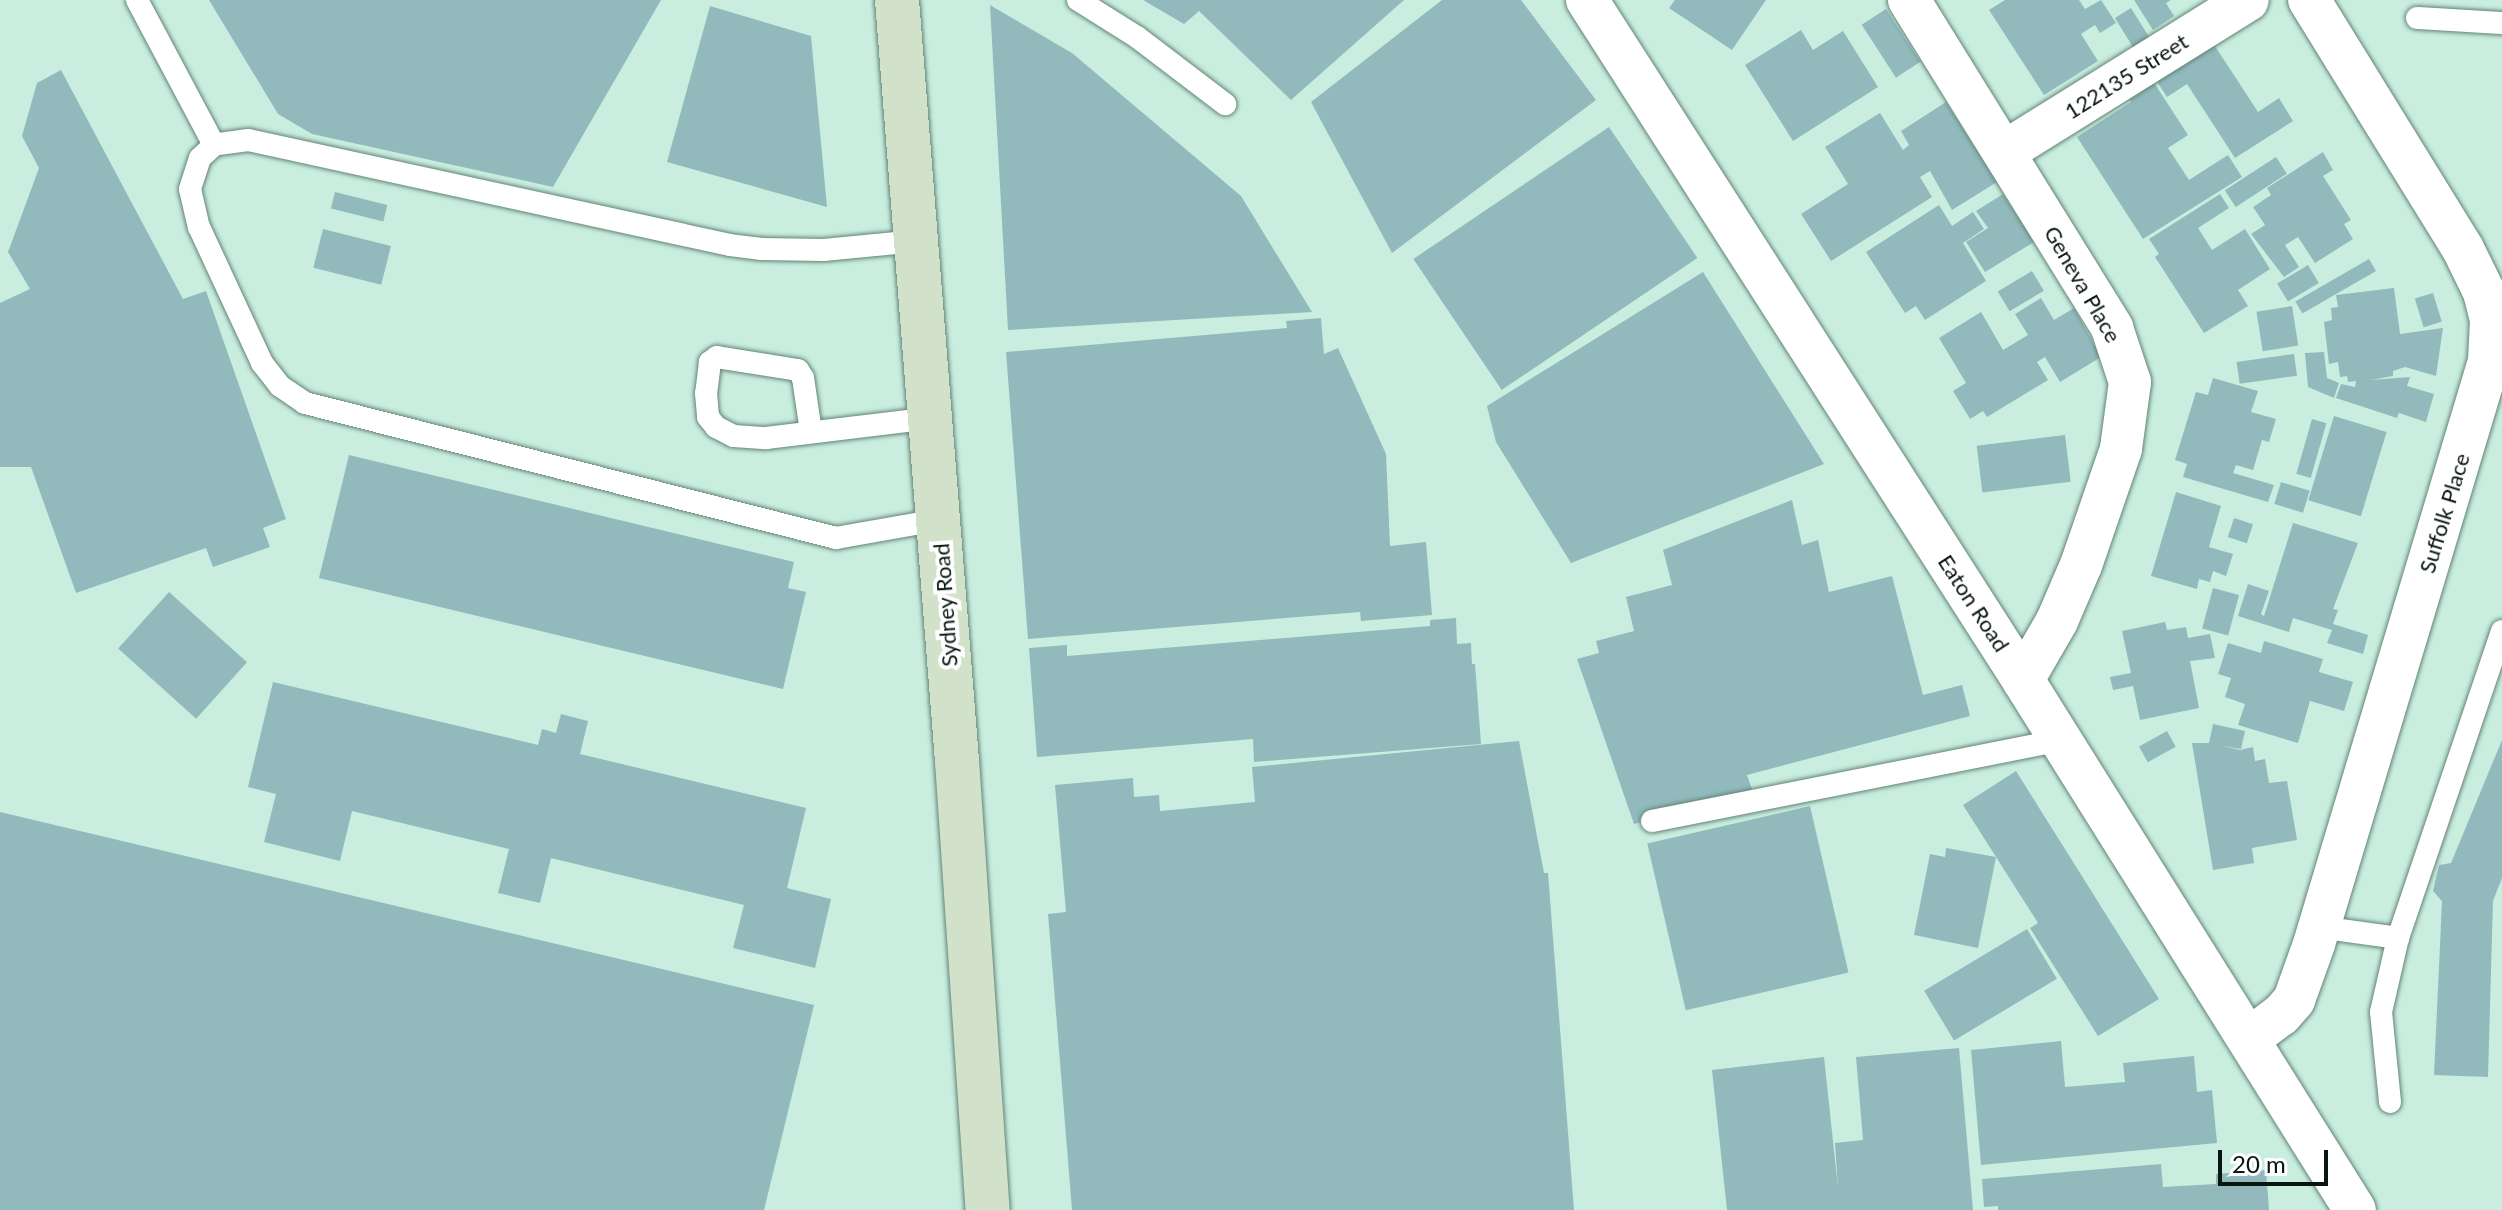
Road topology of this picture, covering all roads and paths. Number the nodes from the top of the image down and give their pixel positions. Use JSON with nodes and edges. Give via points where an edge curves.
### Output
{"nodes":[{"id":1,"x":137,"y":0,"type":"edge"},
{"id":2,"x":897,"y":0,"type":"edge"},
{"id":3,"x":1078,"y":0,"type":"edge"},
{"id":4,"x":1587,"y":0,"type":"edge"},
{"id":5,"x":1909,"y":0,"type":"edge"},
{"id":6,"x":2248,"y":0,"type":"edge"},
{"id":7,"x":2309,"y":0,"type":"edge"},
{"id":8,"x":2417,"y":18,"type":"dead end"},
{"id":9,"x":2502,"y":23,"type":"edge"},
{"id":10,"x":1225,"y":104,"type":"dead end"},
{"id":11,"x":214,"y":145,"type":"junction"},
{"id":12,"x":2004,"y":152,"type":"junction"},
{"id":13,"x":917,"y":241,"type":"junction"},
{"id":14,"x":2496,"y":362,"type":"edge"},
{"id":15,"x":931,"y":418,"type":"junction"},
{"id":16,"x":811,"y":432,"type":"junction"},
{"id":17,"x":938,"y":520,"type":"junction"},
{"id":18,"x":2502,"y":631,"type":"edge"},
{"id":19,"x":2023,"y":680,"type":"junction"},
{"id":20,"x":2061,"y":740,"type":"junction"},
{"id":21,"x":1652,"y":821,"type":"dead end"},
{"id":22,"x":2319,"y":927,"type":"junction"},
{"id":23,"x":2398,"y":938,"type":"junction"},
{"id":24,"x":2250,"y":1038,"type":"junction"},
{"id":25,"x":2390,"y":1102,"type":"dead end"},
{"id":26,"x":988,"y":1210,"type":"edge"},
{"id":27,"x":2355,"y":1210,"type":"edge"}],
"edges":[{"from":1,"to":11,"type":"lane"},
{"from":2,"to":13,"type":"main road","name":"Sydney Road"},
{"from":3,"to":10,"type":"lane"},
{"from":4,"to":19,"type":"street","name":"Eaton Road"},
{"from":5,"to":12,"type":"street","name":"Geneva Place"},
{"from":6,"to":12,"type":"street","name":"122135 Street"},
{"from":7,"to":14,"type":"street","name":"Suffolk Place","via":[[2463,249],[2484,292]]},
{"from":8,"to":9,"type":"lane"},
{"from":11,"to":13,"type":"lane","via":[[248,140],[751,248],[823,250]]},
{"from":11,"to":17,"type":"lane","via":[[200,158],[190,189],[199,227],[262,363],[280,386],[305,403],[836,538]]},
{"from":12,"to":19,"type":"street","name":"Geneva Place","via":[[2112,328],[2130,382],[2121,449],[2081,565]]},
{"from":13,"to":15,"type":"main road","name":"Sydney Road"},
{"from":14,"to":22,"type":"street","name":"Suffolk Place"},
{"from":15,"to":16,"type":"lane"},
{"from":15,"to":17,"type":"main road","name":"Sydney Road"},
{"from":16,"to":16,"type":"lane","via":[[798,370],[713,359],[706,407],[716,427],[734,436],[766,438]]},
{"from":17,"to":26,"type":"main road","name":"Sydney Road"},
{"from":18,"to":23,"type":"lane"},
{"from":19,"to":20,"type":"street","name":"Eaton Road"},
{"from":20,"to":21,"type":"lane"},
{"from":20,"to":24,"type":"street","name":"Eaton Road"},
{"from":22,"to":23,"type":"lane"},
{"from":22,"to":24,"type":"street","name":"Suffolk Place","via":[[2294,1000]]},
{"from":23,"to":25,"type":"lane","via":[[2381,1012]]},
{"from":24,"to":27,"type":"street","name":"Eaton Road"}]}
